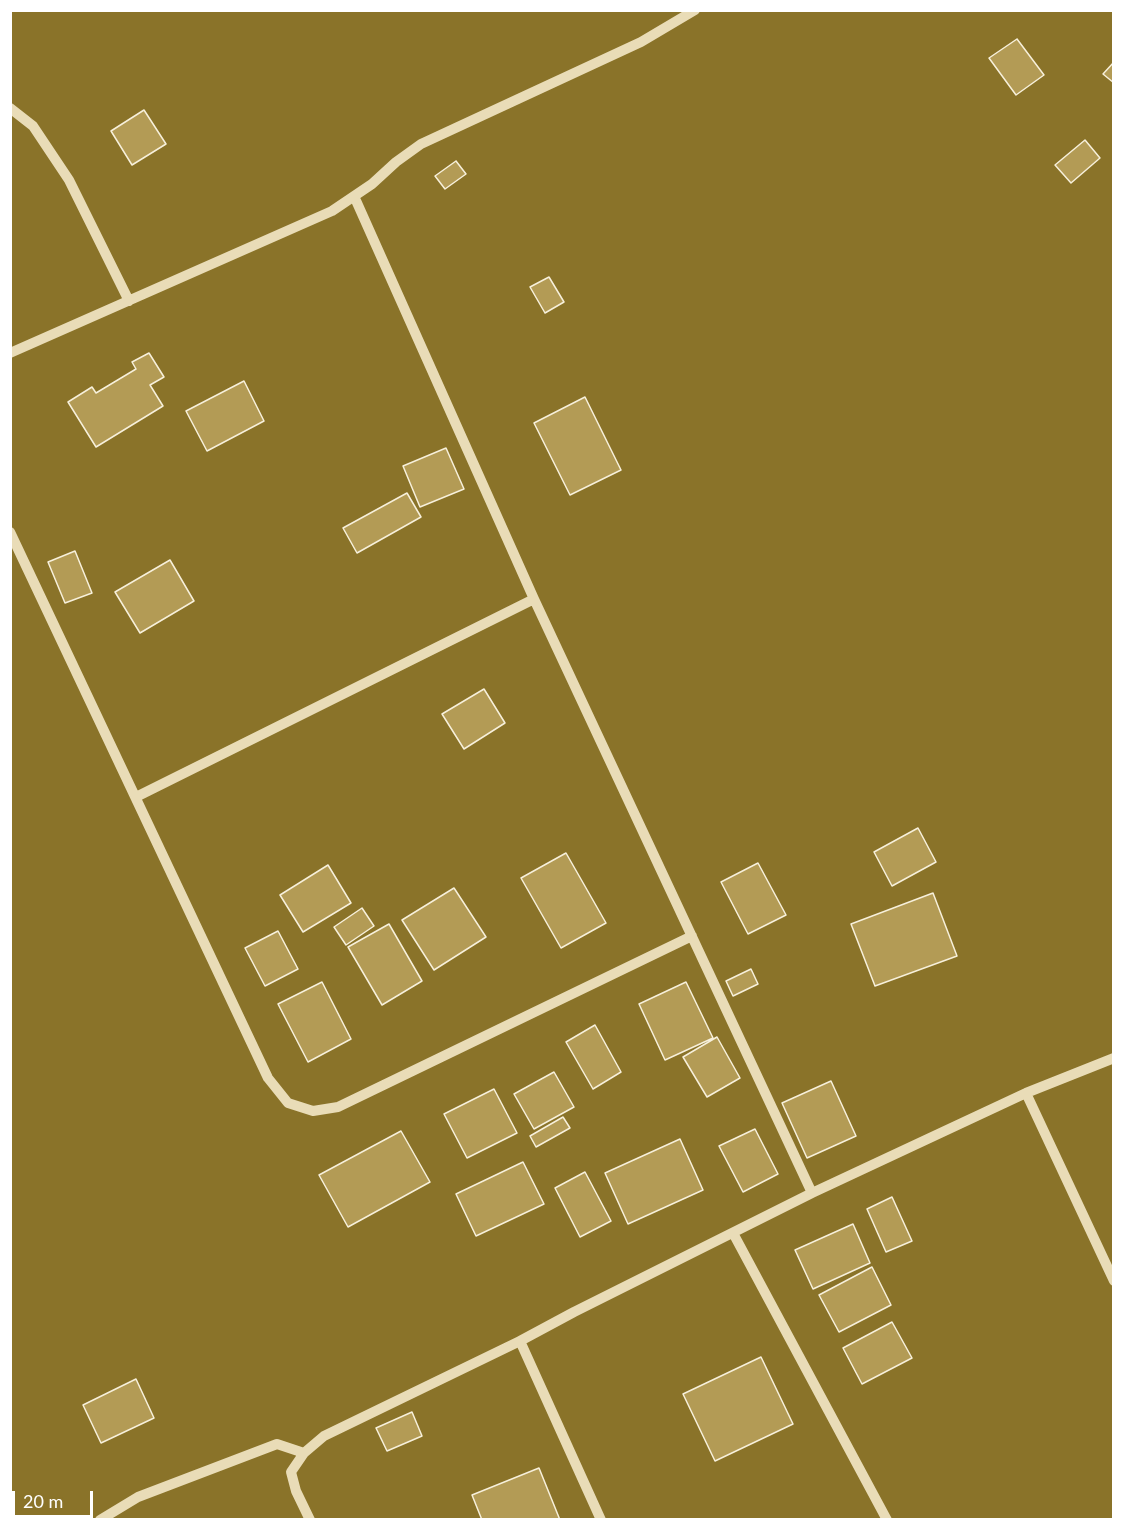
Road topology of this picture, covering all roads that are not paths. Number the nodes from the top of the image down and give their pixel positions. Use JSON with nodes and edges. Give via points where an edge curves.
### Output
{"nodes":[{"id":1,"x":695,"y":10,"type":"edge"},
{"id":2,"x":10,"y":108,"type":"edge"},
{"id":3,"x":354,"y":196,"type":"junction"},
{"id":4,"x":129,"y":301,"type":"junction"},
{"id":5,"x":10,"y":354,"type":"edge"},
{"id":6,"x":10,"y":532,"type":"edge"},
{"id":7,"x":534,"y":599,"type":"junction"},
{"id":8,"x":136,"y":797,"type":"junction"},
{"id":9,"x":692,"y":936,"type":"junction"},
{"id":10,"x":1113,"y":1058,"type":"edge"},
{"id":11,"x":1026,"y":1093,"type":"junction"},
{"id":12,"x":812,"y":1193,"type":"junction"},
{"id":13,"x":733,"y":1233,"type":"junction"},
{"id":14,"x":1113,"y":1281,"type":"edge"},
{"id":15,"x":520,"y":1341,"type":"junction"},
{"id":16,"x":304,"y":1453,"type":"junction"},
{"id":17,"x":100,"y":1520,"type":"edge"},
{"id":18,"x":310,"y":1520,"type":"edge"},
{"id":19,"x":601,"y":1520,"type":"edge"},
{"id":20,"x":887,"y":1520,"type":"edge"}],
"edges":[{"from":1,"to":3,"type":"street","via":[[641,42],[421,144]]},
{"from":2,"to":4,"type":"street","via":[[33,126],[69,180]]},
{"from":3,"to":4,"type":"street","via":[[332,211]]},
{"from":3,"to":7,"type":"street"},
{"from":4,"to":5,"type":"street"},
{"from":6,"to":8,"type":"street"},
{"from":7,"to":8,"type":"street"},
{"from":7,"to":9,"type":"street"},
{"from":8,"to":9,"type":"street","via":[[268,1078],[288,1103],[313,1111],[338,1107]]},
{"from":9,"to":12,"type":"street"},
{"from":10,"to":11,"type":"street"},
{"from":11,"to":12,"type":"street"},
{"from":11,"to":14,"type":"street"},
{"from":12,"to":13,"type":"street"},
{"from":13,"to":15,"type":"street"},
{"from":13,"to":20,"type":"street"},
{"from":15,"to":16,"type":"street","via":[[324,1436]]},
{"from":15,"to":19,"type":"street"},
{"from":16,"to":17,"type":"street","via":[[277,1444],[138,1497]]},
{"from":16,"to":18,"type":"street","via":[[291,1472]]}]}
